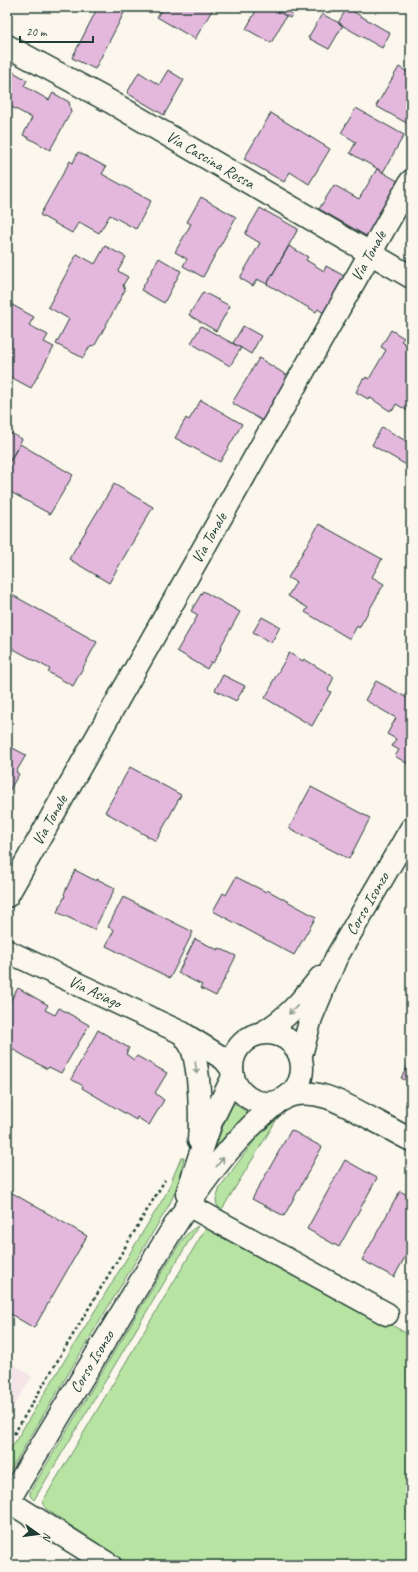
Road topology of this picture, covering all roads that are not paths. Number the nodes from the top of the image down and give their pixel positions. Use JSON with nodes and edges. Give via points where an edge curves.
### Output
{"nodes":[{"id":1,"x":7,"y":46,"type":"edge"},
{"id":2,"x":411,"y":181,"type":"edge"},
{"id":3,"x":371,"y":254,"type":"junction"},
{"id":4,"x":411,"y":277,"type":"edge"},
{"id":5,"x":411,"y":829,"type":"edge"},
{"id":6,"x":7,"y":896,"type":"edge"},
{"id":7,"x":7,"y":951,"type":"edge"},
{"id":8,"x":336,"y":958,"type":"junction"},
{"id":9,"x":182,"y":1033,"type":"junction"},
{"id":10,"x":254,"y":1036,"type":"junction"},
{"id":11,"x":301,"y":1058,"type":"junction"},
{"id":12,"x":233,"y":1073,"type":"junction"},
{"id":13,"x":283,"y":1099,"type":"junction"},
{"id":14,"x":341,"y":1102,"type":"junction"},
{"id":15,"x":411,"y":1140,"type":"edge"},
{"id":16,"x":196,"y":1169,"type":"junction"},
{"id":17,"x":183,"y":1212,"type":"junction"},
{"id":18,"x":387,"y":1314,"type":"dead end"},
{"id":19,"x":8,"y":1502,"type":"edge"},
{"id":20,"x":110,"y":1565,"type":"edge"}],
"edges":[{"from":1,"to":3,"type":"street","name":"Via Cascina Rossa","via":[[111,102]]},
{"from":2,"to":3,"type":"street","name":"Via Tonale"},
{"from":3,"to":4,"type":"street","name":"Via Cascina Rossa"},
{"from":3,"to":6,"type":"street","name":"Via Tonale"},
{"from":5,"to":8,"type":"street","name":"Corso Isonzo"},
{"from":7,"to":9,"type":"street","name":"Via Asiago"},
{"from":8,"to":10,"type":"street","name":"Corso Isonzo","one_way":true,"via":[[300,1003],[284,1018]]},
{"from":8,"to":11,"type":"street","name":"Corso Isonzo","via":[[312,1018]]},
{"from":9,"to":10,"type":"street","name":"Via Asiago","via":[[212,1042],[231,1044]]},
{"from":9,"to":12,"type":"street","name":"Via Asiago","via":[[224,1059]]},
{"from":9,"to":16,"type":"street","one_way":true,"via":[[195,1060],[201,1119]]},
{"from":10,"to":11,"type":"street","via":[[274,1033],[285,1037],[295,1045]]},
{"from":10,"to":12,"type":"street","via":[[235,1053]]},
{"from":11,"to":13,"type":"street","via":[[300,1080],[295,1089]]},
{"from":11,"to":14,"type":"street","via":[[310,1074]]},
{"from":12,"to":13,"type":"street","via":[[241,1091],[255,1101],[271,1103]]},
{"from":12,"to":16,"type":"street","name":"Corso Isonzo","via":[[211,1122]]},
{"from":13,"to":14,"type":"street","via":[[296,1094],[311,1093]]},
{"from":17,"to":13,"type":"street","name":"Corso Isonzo","one_way":true,"via":[[238,1139],[260,1116]]},
{"from":14,"to":15,"type":"street"},
{"from":16,"to":17,"type":"street","name":"Corso Isonzo"},
{"from":17,"to":18,"type":"street"},
{"from":17,"to":19,"type":"street","name":"Corso Isonzo"},
{"from":19,"to":20,"type":"street"}]}
